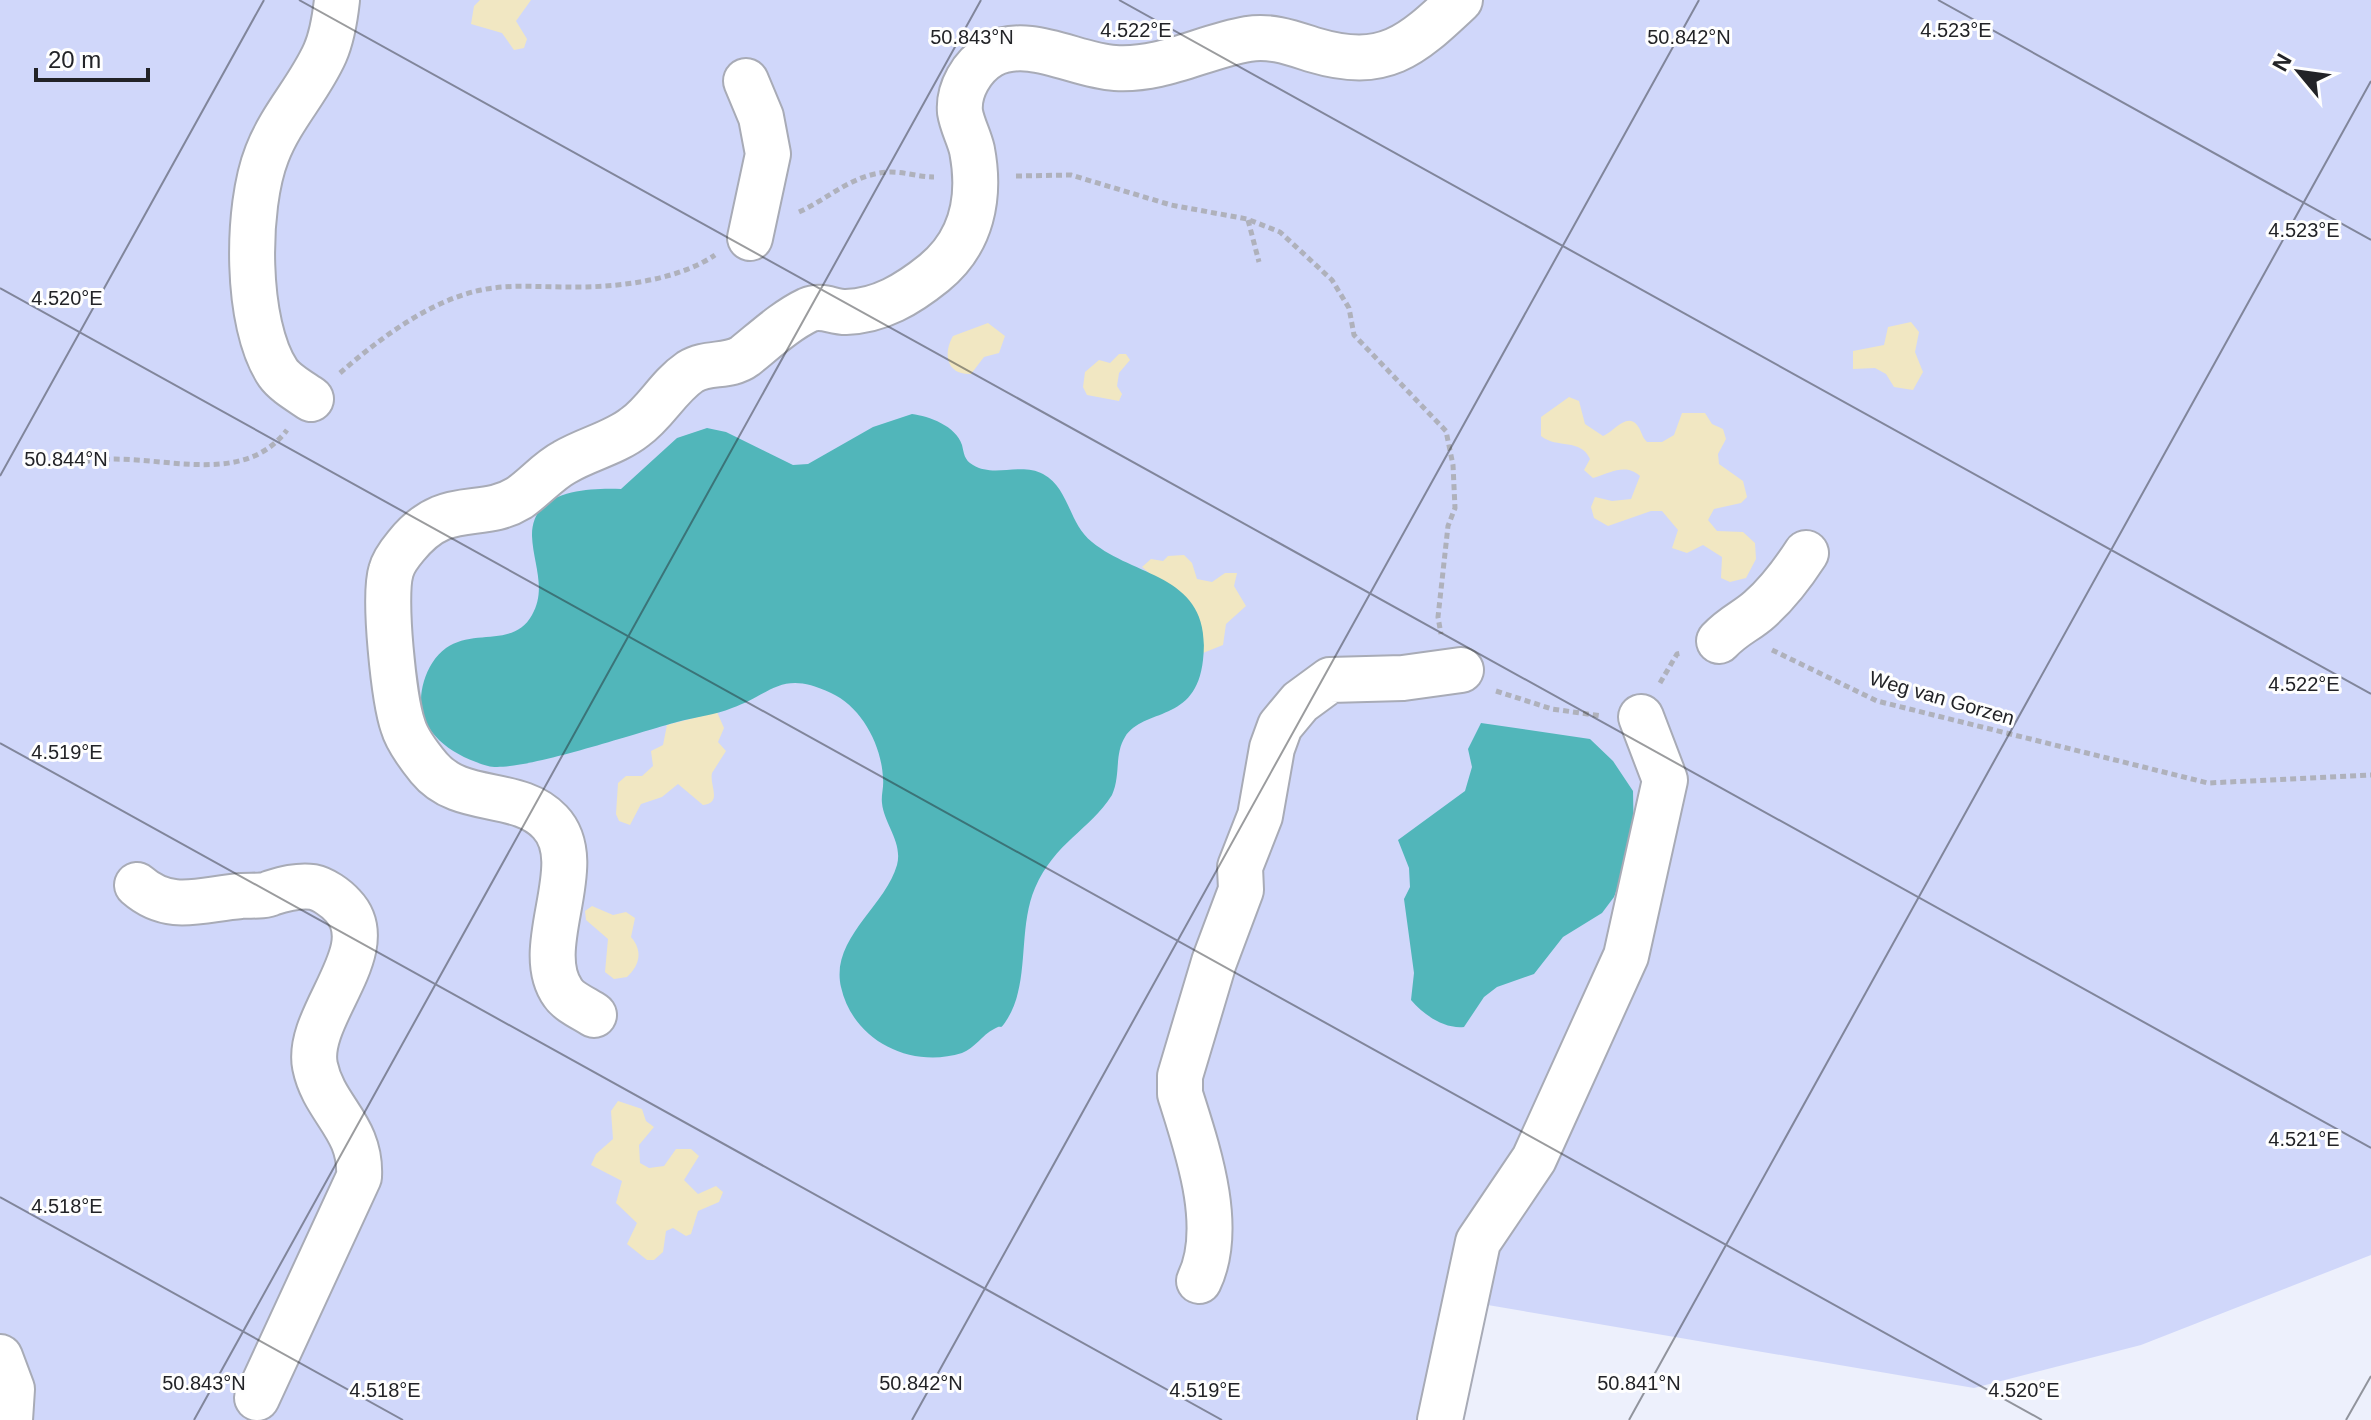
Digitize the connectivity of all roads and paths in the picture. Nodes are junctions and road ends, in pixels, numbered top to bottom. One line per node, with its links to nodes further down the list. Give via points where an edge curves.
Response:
1 (337, 0): 7 (lane, via 324,54 267,153 255,212 251,284 260,333 280,376)
2 (1460, 0): 14 (lane, via 1407,47 1366,58 1267,37 1140,68 1095,65 1041,51 1005,50 989,56 965,83 960,113 972,148 976,201 965,234 936,271 876,307 806,311 743,358 695,368 638,426 559,465 502,506 441,516 406,546 391,569 389,587 390,643 403,727 440,779 473,795 532,807 556,827 564,861 555,972 563,994)
3 (746, 81): 5 (lane, via 768,154)
4 (1247, 219): 6 (path)
5 (750, 238)
6 (1259, 262)
7 (311, 399)
8 (1806, 553): 9 (lane, via 1758,612 1736,623)
9 (1719, 641): 11 (path, Weg van Gorzen, via 1677,654); 12 (path, Weg van Gorzen, via 1753,642 1877,701 2208,783)
10 (1461, 670): 11 (path, via 1495,691 1552,709); 15 (lane, via 1330,680 1300,702 1280,726 1260,816 1240,867 1241,890 1180,1076 1210,1233 1211,1252)
11 (1641, 717): 19 (lane, via 1665,780 1626,956 1534,1159 1478,1242)
12 (2371, 775)
13 (137, 885): 17 (lane, via 157,900 186,904 315,887 337,899 352,921 353,953 322,1019 315,1065 334,1110 354,1136 359,1177)
14 (594, 1015)
15 (1199, 1281)
16 (0, 1357): 18 (lane, via 12,1389)
17 (257, 1398)
18 (10, 1420)
19 (1440, 1420)

